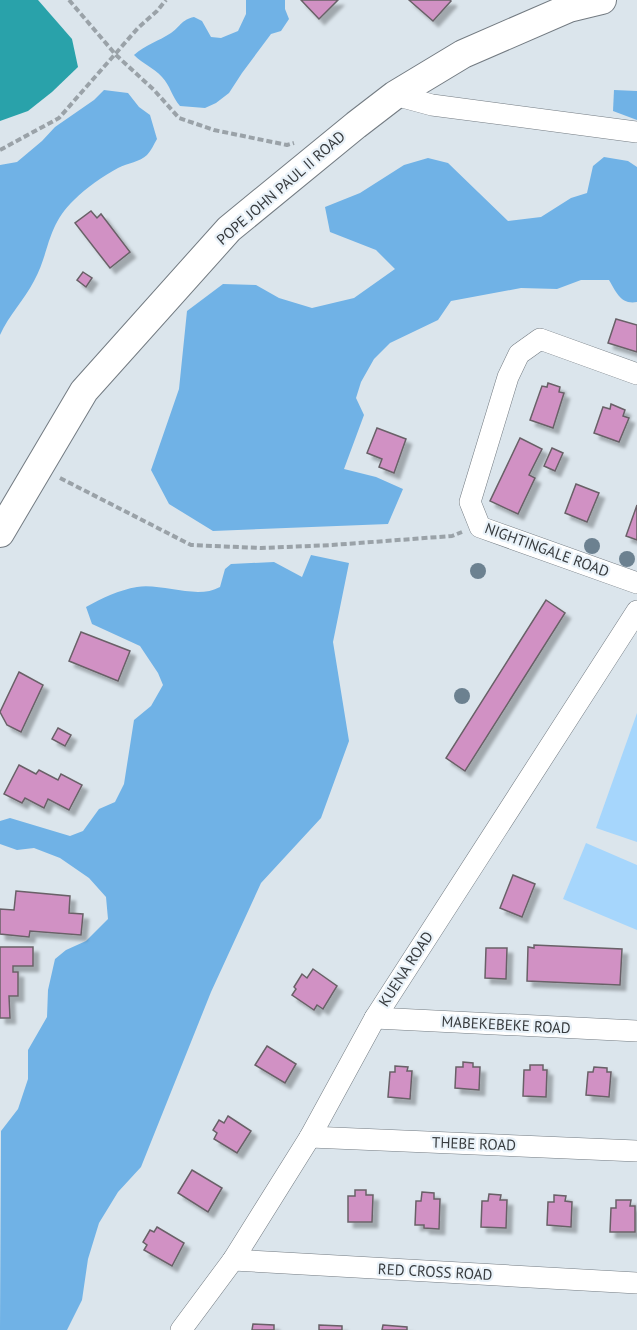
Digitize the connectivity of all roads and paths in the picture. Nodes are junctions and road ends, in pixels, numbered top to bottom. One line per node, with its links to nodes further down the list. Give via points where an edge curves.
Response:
1 (69, 0): 4 (path)
2 (166, 0): 4 (path)
3 (602, 0): 5 (main road, POPE JOHN PAUL II ROAD, via 569,8 463,54)
4 (116, 55): 7 (path, via 179,118 287,146); 8 (path, via 59,118)
5 (395, 95): 6 (street, via 432,105); 10 (main road, POPE JOHN PAUL II ROAD, via 229,229 84,391)
6 (637, 132)
7 (298, 142)
8 (0, 150)
9 (637, 374): 11 (street, NIGHTINGALE ROAD, via 540,339 519,354 508,377 470,502)
10 (38, 467): 11 (path, via 191,545 332,545 452,536); 12 (main road, POPE JOHN PAUL II ROAD)
11 (480, 527): 13 (street, NIGHTINGALE ROAD)
12 (0, 533)
13 (637, 583)
14 (637, 611): 15 (street, KUENA ROAD)
15 (375, 1018): 16 (street, MABEKEBEKE ROAD); 17 (street, KUENA ROAD)
16 (637, 1031)
17 (310, 1137): 18 (street, THEBE ROAD); 19 (street, KUENA ROAD)
18 (637, 1151)
19 (234, 1260): 20 (street, RED CROSS ROAD); 21 (street, KUENA ROAD)
20 (637, 1283)
21 (181, 1330)

